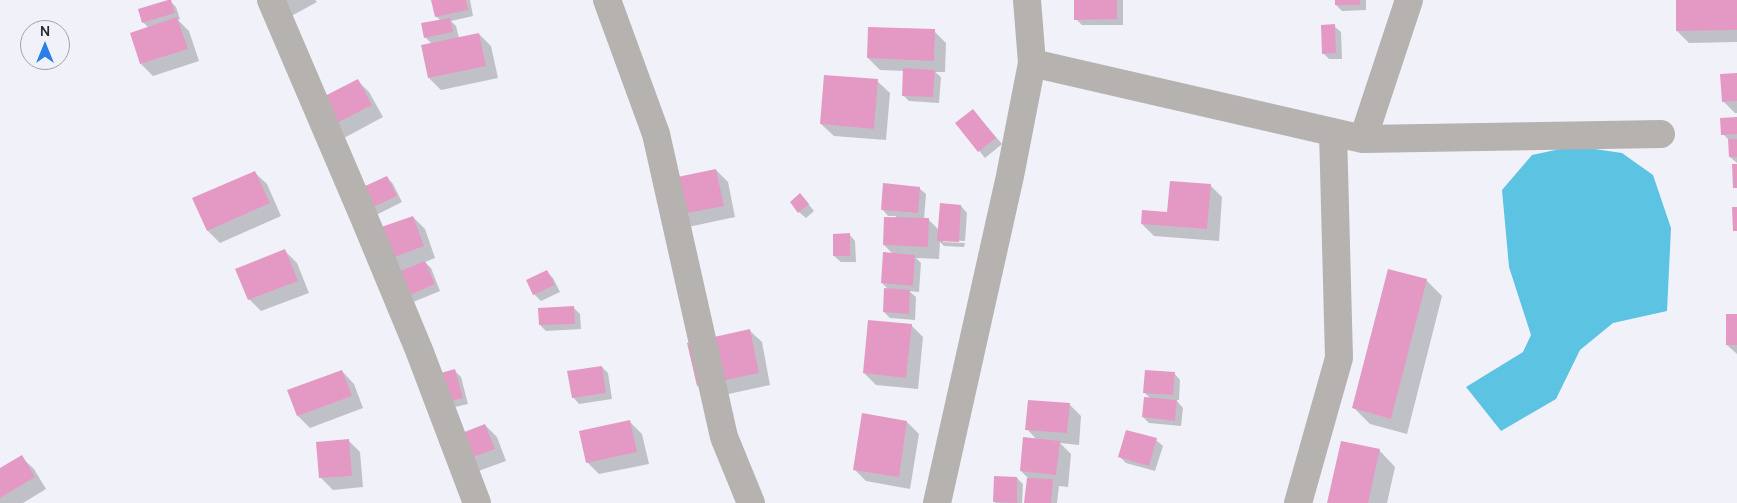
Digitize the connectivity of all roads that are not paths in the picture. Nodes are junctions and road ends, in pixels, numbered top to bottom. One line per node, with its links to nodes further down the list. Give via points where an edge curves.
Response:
1 (271, 0): 9 (street, via 419,350)
2 (606, 0): 10 (street, via 656,134 724,437)
3 (1026, 0): 5 (street)
4 (1409, 0): 8 (street)
5 (1032, 63): 6 (street); 11 (street)
6 (1333, 132): 8 (street); 12 (street, via 1339,358)
7 (1661, 134): 8 (street)
8 (1363, 139)
9 (477, 503)
10 (751, 503)
11 (937, 503)
12 (1298, 503)

